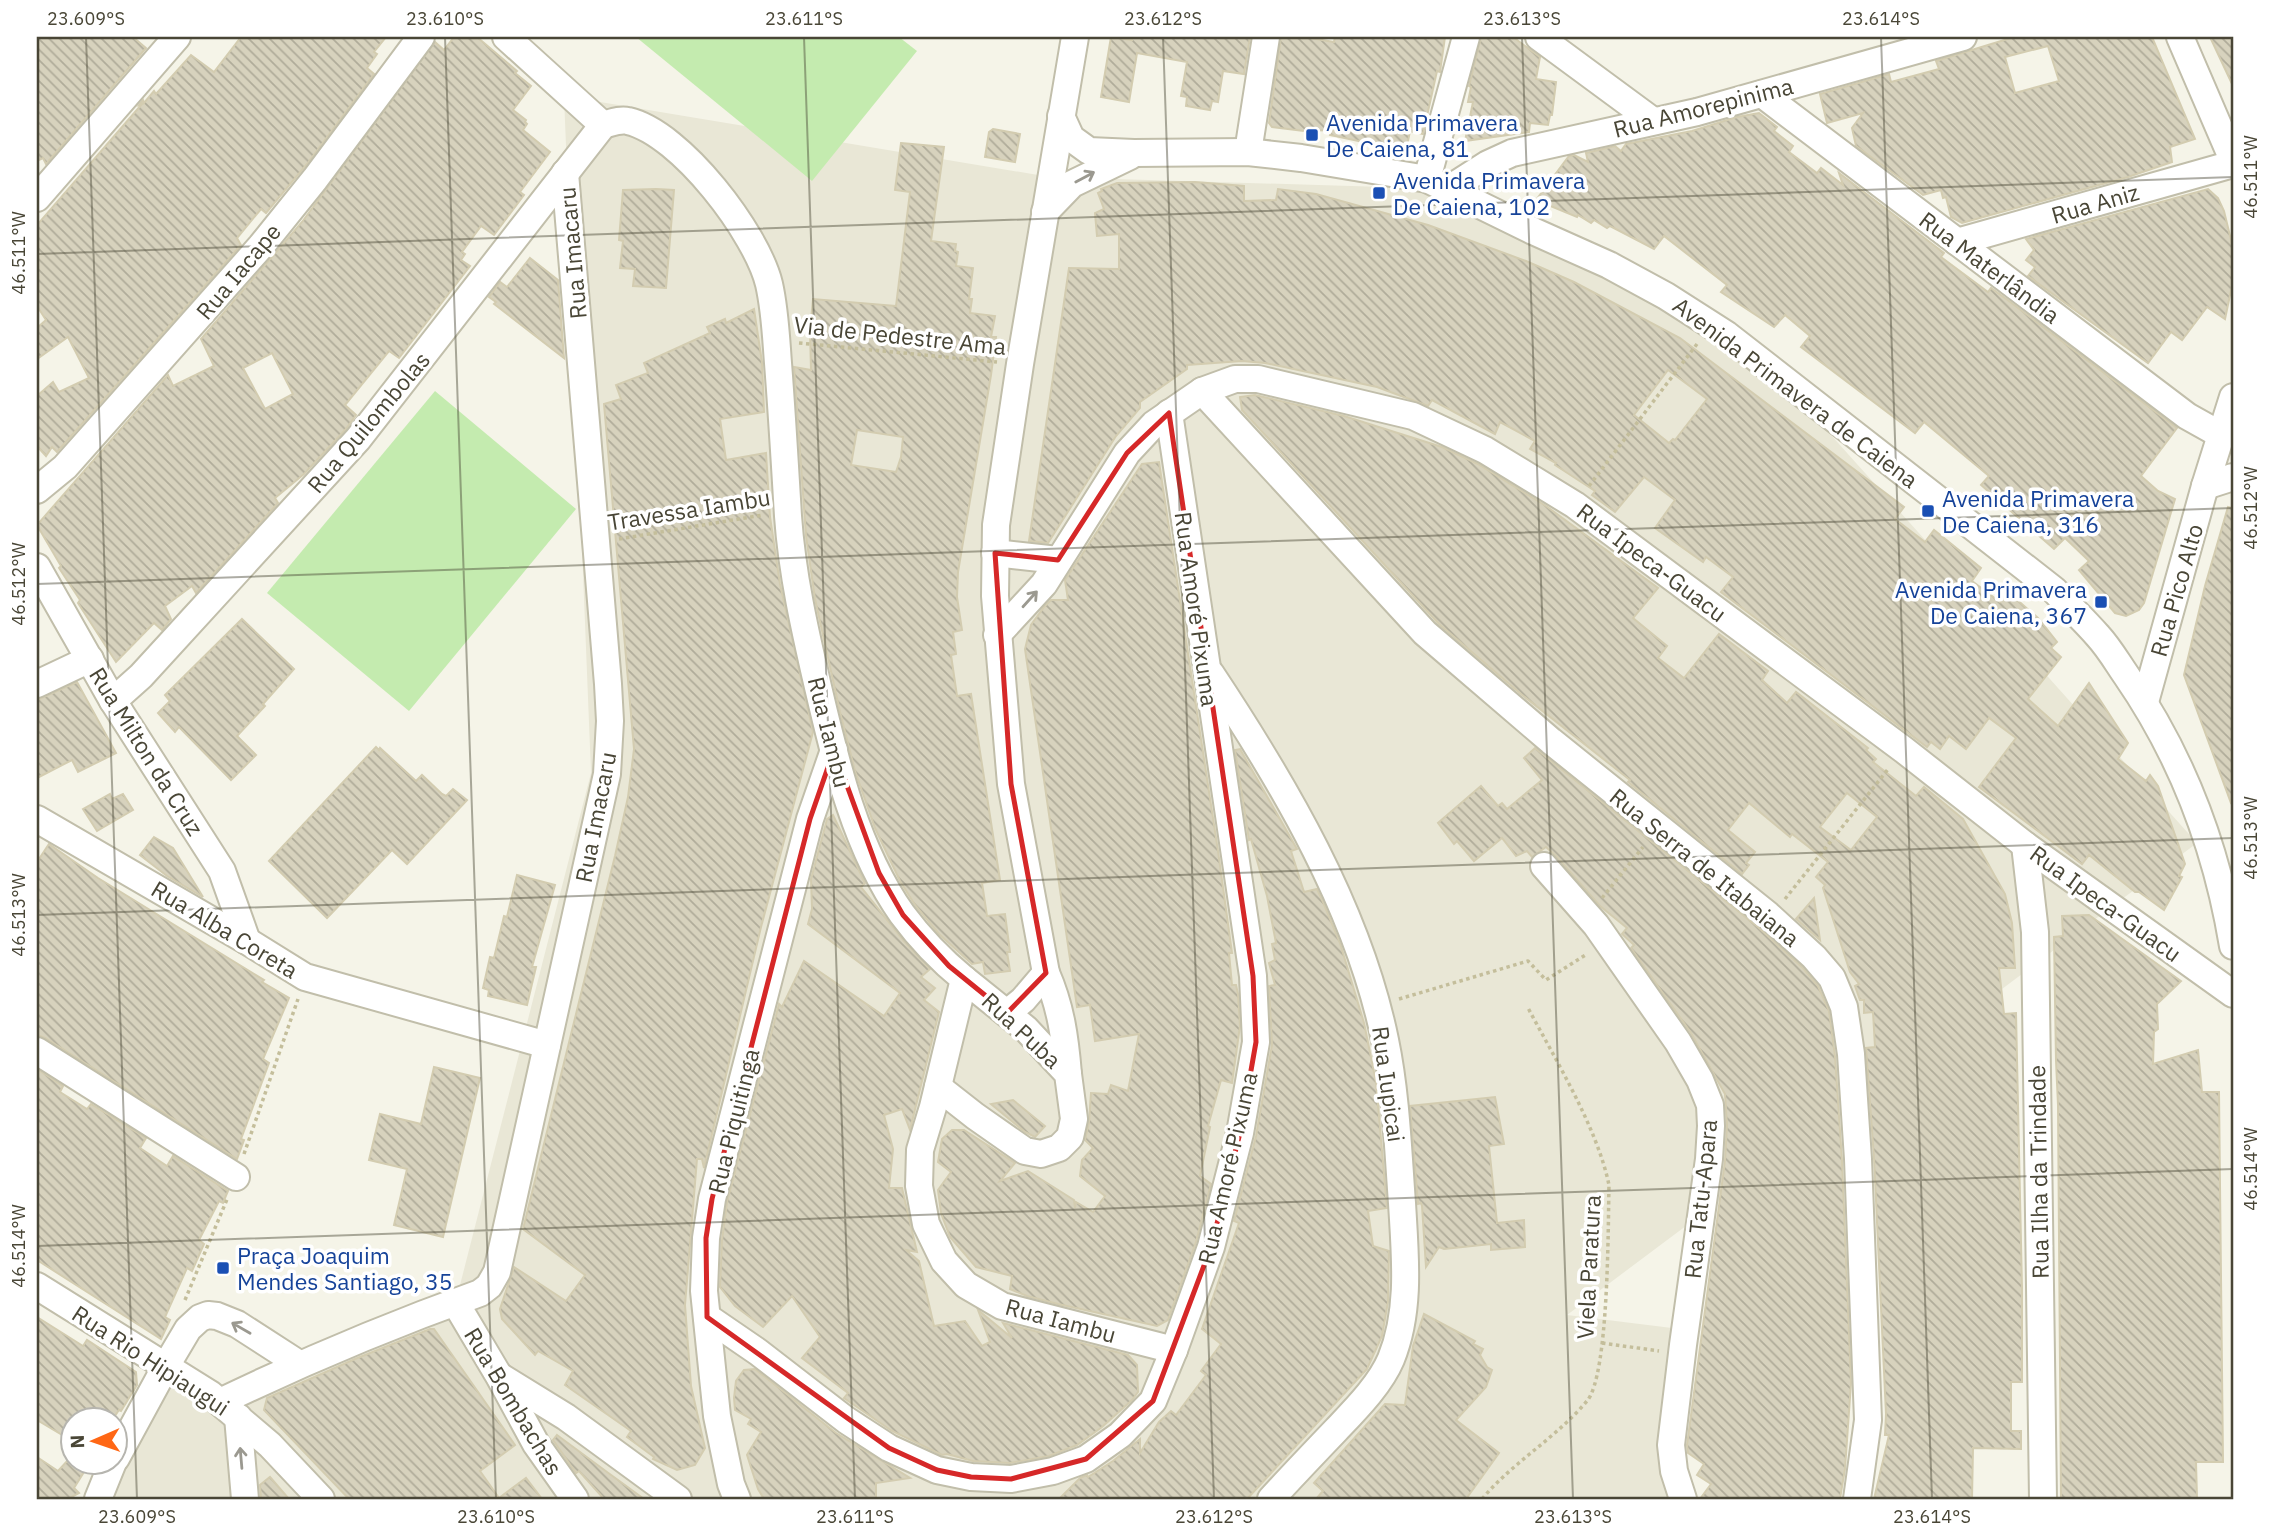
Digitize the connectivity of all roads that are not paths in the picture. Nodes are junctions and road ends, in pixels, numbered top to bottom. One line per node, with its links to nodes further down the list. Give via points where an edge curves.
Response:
1 (177, 37): 19 (street)
2 (421, 37): 28 (street, Rua Iacape, via 261,246 65,467)
3 (506, 37): 13 (street)
4 (1075, 37): 11 (street)
5 (1266, 37): 14 (street)
6 (1466, 37): 18 (street)
7 (1539, 37): 12 (street)
8 (1963, 37): 10 (street, Rua Amorepinima)
9 (2180, 37): 16 (street)
10 (1762, 94): 12 (street, Rua Amorepinima); 21 (street, Rua Materlândia)
11 (1061, 116): 15 (street, Avenida Primavera de Caiena, via 1072,138 1089,151); 20 (street)
12 (1653, 121): 18 (street, Rua Amorepinima, via 1512,153)
13 (603, 125): 17 (street, Rua Quilombolas); 38 (street, Rua Iambu, via 626,120 658,135 685,157 724,202 760,257 769,284 776,341 792,561)
14 (1248, 152): 15 (street, Avenida Primavera de Caiena); 18 (street, Avenida Primavera de Caiena)
15 (1134, 153): 20 (street, one-way to 15, via 1072,184)
16 (2233, 162): 21 (street, Rua Aniz)
17 (565, 173): 36 (street, Rua Quilombolas, via 358,439); 50 (street, Rua Imacaru, via 610,734 607,774)
18 (1438, 184): 37 (street, Avenida Primavera de Caiena, via 1609,265 1738,344 2054,590 2100,638)
19 (37, 198)
20 (1045, 212): 29 (street)
21 (1957, 242): 25 (street, Rua Materlândia, via 2188,416)
22 (1202, 391): 24 (street, Rua Ipeca-Guacu); 40 (street, Rua Ipeca-Guacu, via 1235,379 1258,379 1413,416 1485,450 1575,505); 73 (street, Rua Serra de Itabaiana, via 1425,633 1550,741 1771,917 1832,978 1844,1007 1851,1054 1859,1172 1868,1420)
23 (2233, 397): 25 (street, Rua Pico Alto)
24 (1169, 414): 30 (street, Rua Ipeca-Guacu, via 1127,453); 34 (street, Rua Amoré Pixuma)
25 (2221, 435): 27 (street, Rua Pico Alto)
26 (2233, 477): 27 (street)
27 (2205, 486): 37 (street, Rua Pico Alto)
28 (37, 490)
29 (995, 553): 30 (street); 32 (street)
30 (1058, 559): 32 (street, Rua Ipeca-Guacu, one-way to 30, via 1044,583)
31 (37, 567): 33 (street, Rua Milton da Cruz)
32 (997, 635): 46 (street, via 1011,785)
33 (90, 659): 35 (street); 36 (street, Rua Milton da Cruz)
34 (1205, 665): 58 (street, Rua Amoré Pixuma, via 1253,976 1256,1042 1215,1234); 71 (street, Rua Iupicai, via 1255,741 1330,880 1377,1006 1398,1138 1405,1258 1402,1328 1390,1362 1361,1404)
35 (37, 684)
36 (113, 701): 42 (street, Rua Milton da Cruz)
37 (2145, 702): 45 (street, Avenida Primavera de Caiena, via 2191,794 2212,853)
38 (834, 750): 47 (street, Rua Iambu, via 848,803 878,873 903,915); 57 (street, Rua Piquitinga, via 810,819 712,1199 706,1238)
39 (37, 819): 43 (street, Rua Alba Coreta)
40 (2025, 845): 48 (street, Rua Ipeca-Guacu); 74 (street, Rua Ilha da Trindade, via 2035,932)
41 (1545, 866): 72 (street, Rua Tatu-Apara, via 1607,941 1678,1042 1710,1105 1709,1159 1671,1445)
42 (222, 870): 43 (street, via 217,899); 44 (street, Rua Milton da Cruz)
43 (197, 912): 44 (street, Rua Alba Coreta)
44 (247, 941): 50 (street, Rua Alba Coreta, via 305,977)
45 (2233, 946)
46 (1046, 973): 49 (street); 52 (street, via 1065,1030)
47 (964, 979): 49 (street, Rua Puba); 53 (street, Rua Iambu)
48 (2233, 994)
49 (1006, 1013): 52 (street, Rua Puba)
50 (547, 1045): 56 (street, Rua Imacaru, via 496,1272 480,1293)
51 (37, 1051): 54 (street)
52 (1068, 1074): 53 (street, Rua Puba, via 1074,1119 1070,1137 1059,1148 1041,1154 1025,1151)
53 (938, 1087): 58 (street, Rua Iambu, via 920,1150 919,1186 926,1224 944,1261 966,1285 1002,1306)
54 (236, 1177)
55 (37, 1286): 60 (street, Rua Rio Hipiaugui)
56 (454, 1302): 59 (street, Rua Imacaru); 61 (street, Rua Bombachas)
57 (707, 1317): 58 (street, Rua Amoré Pixuma, via 889,1448 937,1470 971,1477 1011,1479 1086,1459 1153,1401); 70 (street, Rua Piquitinga, via 717,1416)
58 (1174, 1350)
59 (299, 1364): 60 (street, one-way to 60, via 237,1324 208,1315 188,1329); 62 (street, Rua Imacaru)
60 (166, 1366): 62 (street, Rua Rio Hipiaugui); 63 (street)
61 (499, 1376): 68 (street, Rua Bombachas, via 536,1444); 69 (street, via 566,1416)
62 (229, 1410): 66 (street, one-way to 62); 67 (street, Rua Rio Hipiaugui)
63 (130, 1431)
64 (107, 1476): 65 (street)
65 (98, 1499)
66 (245, 1499)
67 (321, 1499)
68 (575, 1499)
69 (678, 1499)
70 (737, 1499)
71 (1271, 1499)
72 (1683, 1499)
73 (1857, 1499)
74 (2043, 1499)

